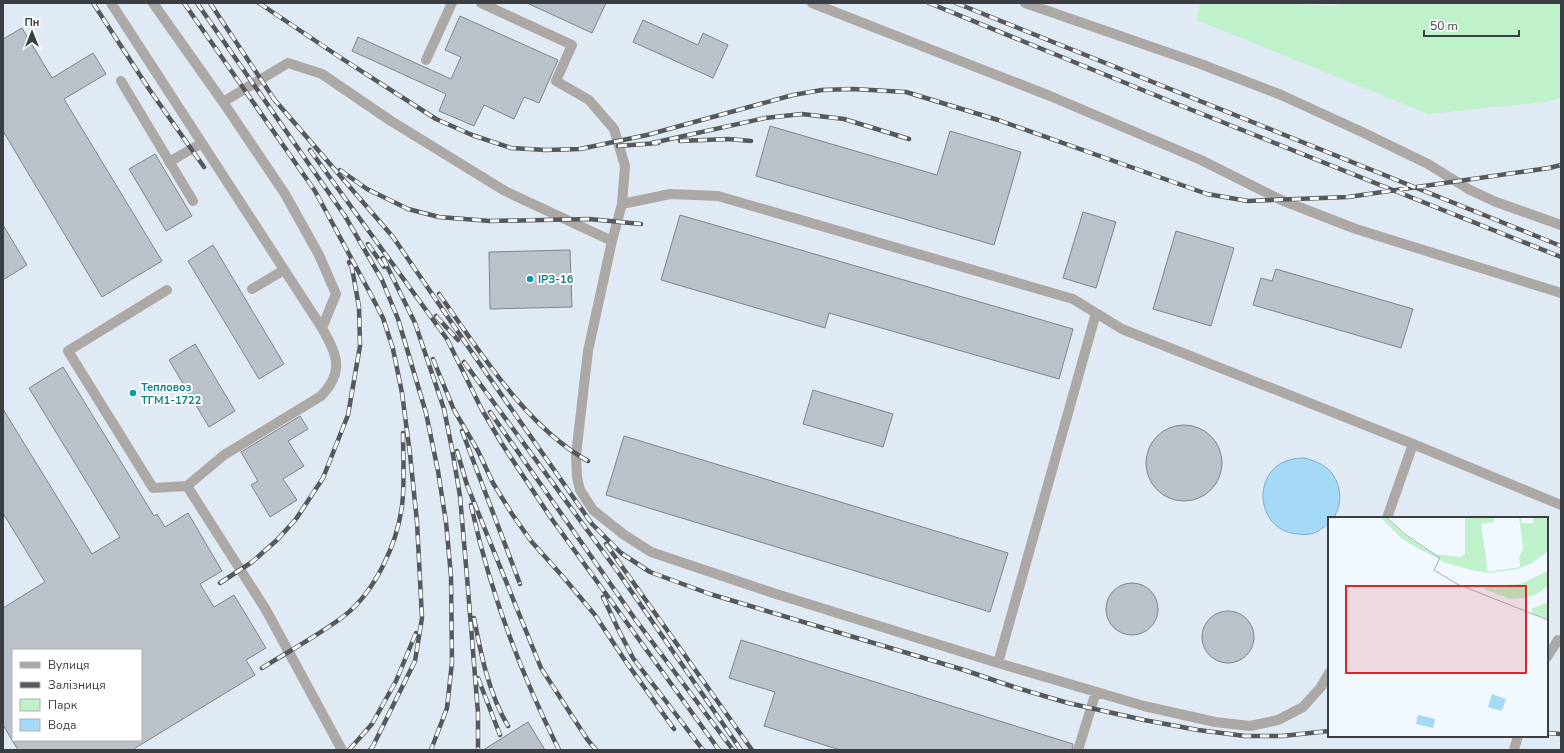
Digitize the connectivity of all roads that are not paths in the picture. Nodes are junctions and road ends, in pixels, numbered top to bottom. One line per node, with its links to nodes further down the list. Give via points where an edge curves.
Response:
1 (111, 3): 10 (street)
2 (153, 3): 9 (street)
3 (452, 3): 7 (street)
4 (481, 3): 13 (street, via 572,44 556,81 589,100 614,129 625,166)
5 (812, 3): 19 (street, via 1050,96 1202,160 1281,200 1356,229)
6 (1025, 3): 14 (street, via 1198,63 1278,94 1428,164 1476,193)
7 (426, 60)
8 (121, 82): 11 (street)
9 (223, 102): 15 (street, via 288,63 322,74 397,125 505,191); 21 (street, via 285,194 319,255 336,294)
10 (202, 143): 11 (street); 16 (street)
11 (169, 162): 12 (street)
12 (193, 201)
13 (622, 204): 15 (street); 20 (street, via 670,194 718,196 1073,299)
14 (1561, 225)
15 (612, 241): 28 (street, via 588,352 576,455 580,490 593,510 651,552)
16 (284, 270): 17 (street); 21 (street)
17 (252, 289)
18 (167, 290): 23 (street, via 68,351 154,488)
19 (1561, 293)
20 (1096, 313): 22 (street, via 1122,329); 28 (street)
21 (322, 328): 23 (street, via 333,348 336,360 336,374 330,386 321,396 224,455)
22 (1413, 444): 24 (street); 25 (street)
23 (187, 486): 32 (street, via 266,610)
24 (1561, 505)
25 (1387, 517)
26 (1561, 641): 27 (street, via 1558,640)
27 (1548, 655)
28 (998, 663): 30 (street)
29 (1328, 675): 30 (street, via 1303,707 1278,720 1250,726 1215,722)
30 (1096, 692): 33 (street)
31 (1518, 737): 34 (street)
32 (342, 750)
33 (1078, 750)
34 (1514, 750)

